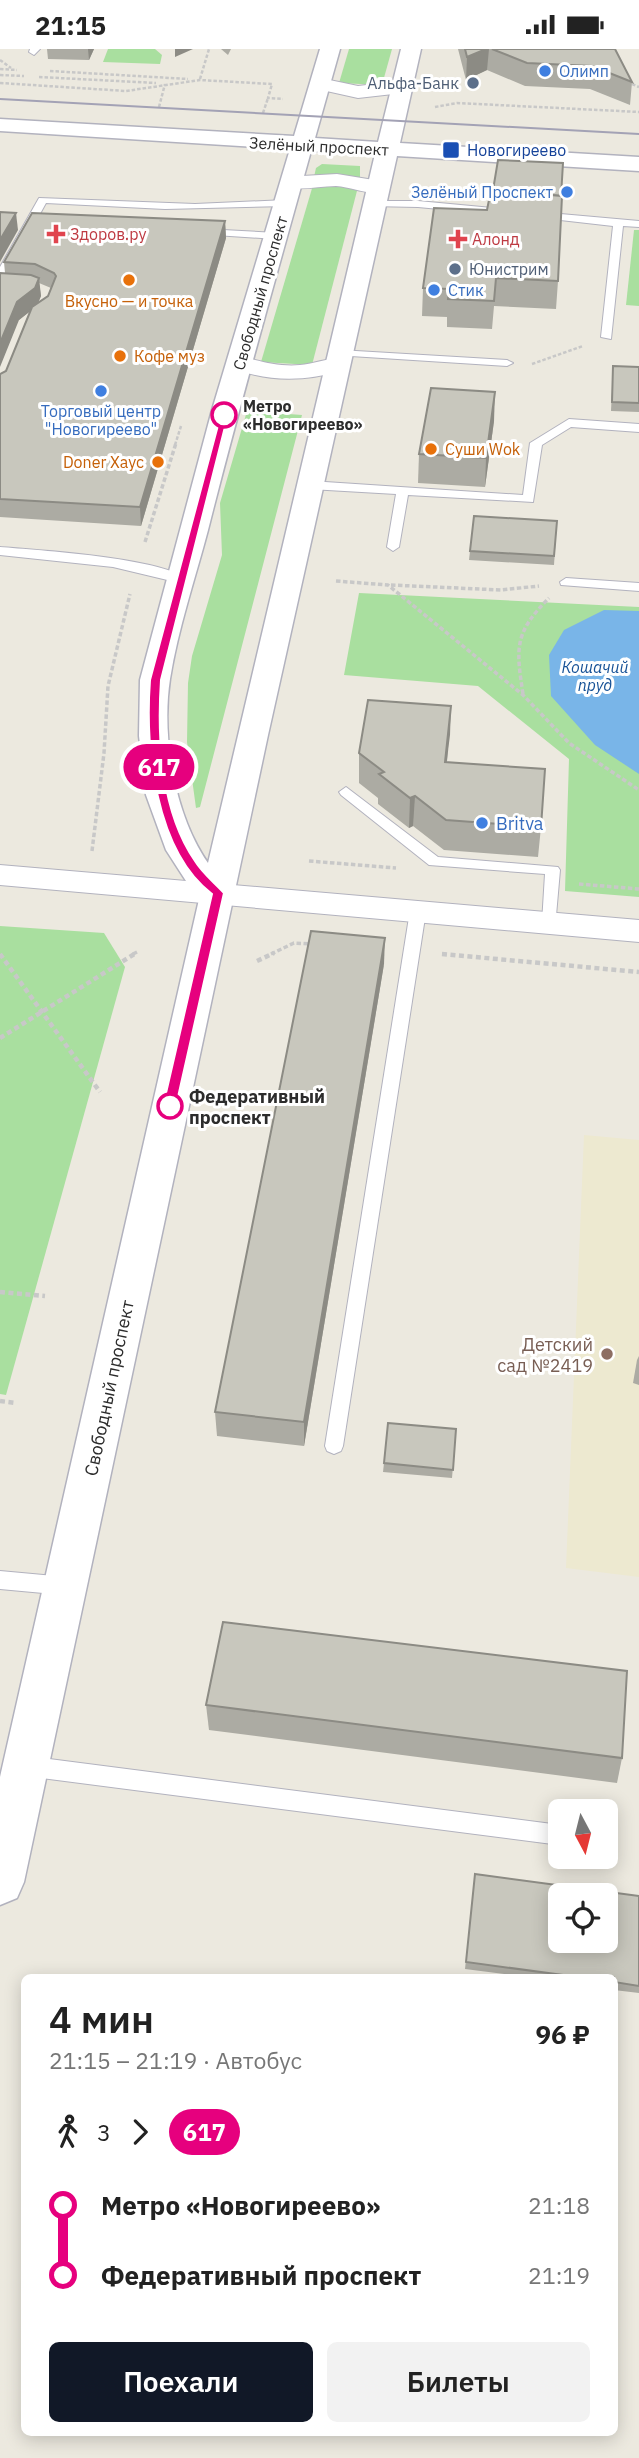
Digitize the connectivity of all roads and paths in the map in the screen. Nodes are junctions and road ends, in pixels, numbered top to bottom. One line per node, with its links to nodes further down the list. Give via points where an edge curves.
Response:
1 (208, 49): 10 (path)
2 (330, 49): 14 (main road, Свободный проспект)
3 (411, 49): 15 (main road, Свободный проспект)
4 (0, 61): 6 (path)
5 (0, 69): 6 (path)
6 (13, 69): 7 (path)
7 (25, 70)
8 (46, 71): 10 (path)
9 (68, 79): 13 (path)
10 (200, 80): 13 (path); 17 (path, via 272,83 268,98)
11 (627, 82): 16 (path)
12 (0, 83): 13 (path, via 126,91)
13 (167, 84): 21 (path)
14 (320, 84): 15 (street, via 358,92); 23 (main road, Свободный проспект)
15 (402, 87): 24 (main road, Свободный проспект)
16 (639, 87)
17 (290, 99)
18 (435, 107): 20 (path, via 457,103)
19 (0, 112): 23 (main road, Зелёный проспект)
20 (639, 112)
21 (157, 113)
22 (0, 124): 23 (main road, Зелёный проспект)
23 (305, 139): 24 (main road, Зелёный проспект); 27 (main road, Свободный проспект)
24 (388, 144): 25 (main road, Зелёный проспект); 26 (main road, Зелёный проспект); 28 (main road, Свободный проспект)
25 (639, 151)
26 (639, 164)
27 (290, 193): 28 (street, via 337,180); 31 (lane, via 221,208 43,201); 36 (main road, Свободный проспект)
28 (376, 196): 29 (lane); 39 (main road, Свободный проспект)
29 (511, 213)
30 (525, 214): 33 (lane)
31 (33, 220): 32 (lane); 37 (lane)
32 (46, 221)
33 (618, 223): 34 (lane); 38 (lane)
34 (639, 224)
35 (186, 230): 36 (lane)
36 (276, 236): 40 (main road, Свободный проспект)
37 (0, 277)
38 (607, 337)
39 (338, 359): 40 (street, via 314,372 287,374); 41 (lane); 43 (main road, Свободный проспект)
40 (239, 363): 47 (main road, Свободный проспект)
41 (507, 363)
42 (639, 428): 44 (lane, via 569,423 537,443 530,499)
43 (310, 485): 44 (lane); 56 (main road, Свободный проспект)
44 (403, 491): 45 (lane)
45 (393, 547)
46 (0, 551): 47 (lane, via 103,559)
47 (180, 579): 56 (main road, Свободный проспект, via 155,680 155,744 162,792 175,834 188,860)
48 (335, 581): 50 (path)
49 (566, 582): 50 (path, via 501,590); 51 (lane); 52 (path, via 528,618 517,654)
50 (388, 585): 52 (path)
51 (639, 587)
52 (523, 695): 53 (path, via 569,743)
53 (639, 790)
54 (346, 792): 58 (lane, via 434,862 553,870)
55 (0, 875): 56 (street)
56 (218, 893): 57 (street); 75 (main road, Свободный проспект)
57 (418, 911): 58 (street); 61 (lane)
58 (550, 923): 59 (street)
59 (639, 931)
60 (320, 945): 64 (path, via 294,943)
61 (411, 951): 65 (path); 73 (lane)
62 (138, 952): 66 (path)
63 (0, 954): 66 (path)
64 (257, 961)
65 (639, 972)
66 (42, 1012): 67 (path); 68 (path)
67 (0, 1038)
68 (100, 1092)
69 (0, 1292): 70 (path)
70 (45, 1296)
71 (0, 1402): 72 (path)
72 (16, 1403)
73 (334, 1446)
74 (0, 1580): 75 (lane)
75 (65, 1586): 76 (main road, Свободный проспект)
76 (26, 1766): 77 (lane); 78 (main road, Свободный проспект)
77 (548, 1833)
78 (0, 1882)

